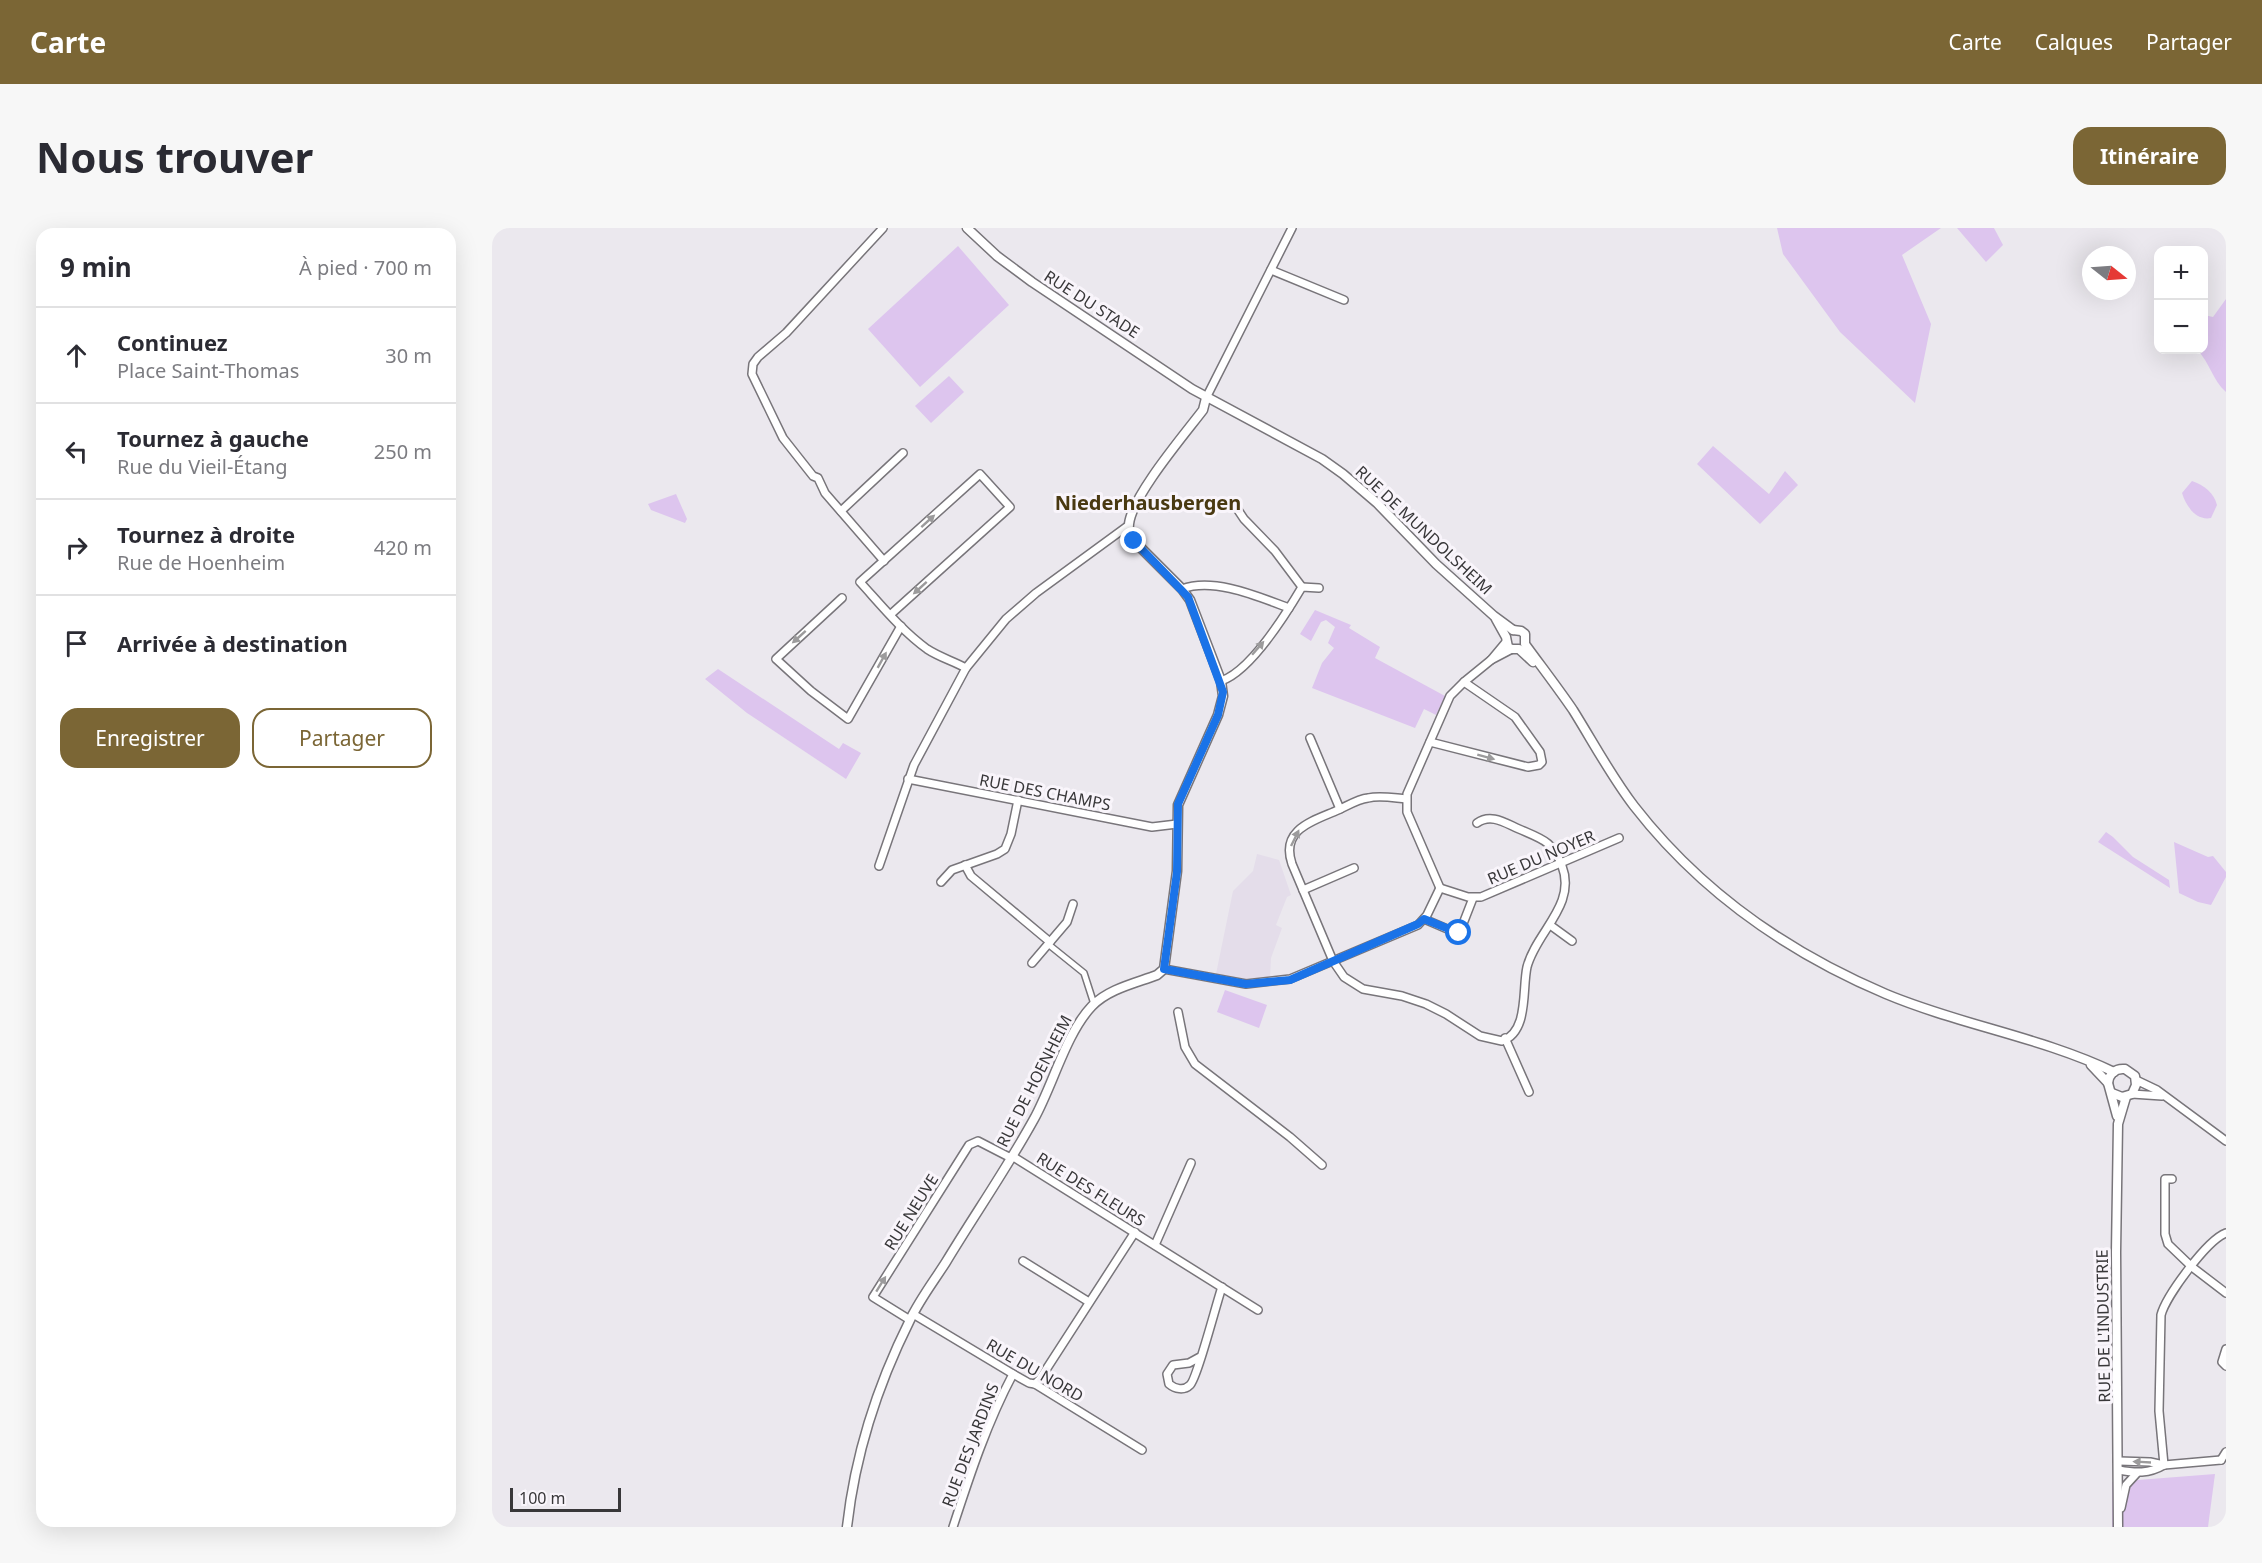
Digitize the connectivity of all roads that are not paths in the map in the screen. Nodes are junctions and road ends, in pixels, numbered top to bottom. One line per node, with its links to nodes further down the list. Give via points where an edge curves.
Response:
1 (883, 228): 9 (street, via 753,364 752,374 783,438)
2 (967, 228): 6 (street, RUE DU STADE, via 1032,282)
3 (1292, 228): 4 (street)
4 (1271, 270): 5 (street); 6 (street)
5 (1344, 300)
6 (1206, 398): 10 (street, via 1203,410 1136,502); 19 (street, RUE DE MUNDOLSHEIM, via 1299,446 1343,474 1494,616)
7 (903, 453): 9 (street)
8 (1236, 507): 12 (street)
9 (841, 511): 11 (street)
10 (1129, 525): 14 (street, via 1134,541); 22 (street, via 1006,619)
11 (884, 561): 17 (street, via 860,582); 17 (street, one-way to 17, via 980,474 1010,507)
12 (1302, 587): 13 (street); 16 (street)
13 (1319, 588)
14 (1182, 589): 16 (street, via 1214,586); 23 (street, via 1193,607)
15 (842, 598): 18 (street, one-way to 18, via 776,659 848,719)
16 (1289, 608): 23 (street, one-way to 16, via 1235,674)
17 (890, 615): 18 (street)
18 (901, 626): 22 (street, via 929,650)
19 (1508, 636): 20 (street); 20 (street, via 1521,631 1525,634); 21 (street)
20 (1519, 648): 21 (street); 53 (street, via 1572,708 1650,825 1692,870 1756,923 1817,961 1886,993 1940,1014)
21 (1491, 660): 24 (street)
22 (966, 668): 27 (street)
23 (1221, 681): 32 (street, via 1221,708 1179,800)
24 (1464, 682): 26 (street, via 1450,696); 26 (street, one-way to 24, via 1509,764 1539,765 1543,757 1515,717)
25 (1310, 738): 30 (street)
26 (1430, 742): 29 (street)
27 (908, 779): 28 (street, RUE DES CHAMPS); 36 (street)
28 (1018, 800): 32 (street, RUE DES CHAMPS, via 1152,827); 35 (street, via 1005,849)
29 (1406, 800): 30 (street, via 1368,798); 39 (street, via 1407,812)
30 (1340, 809): 40 (street, one-way to 30, via 1290,858 1294,835 1309,822)
31 (1476, 823): 34 (street, via 1494,819 1543,839 1554,847)
32 (1177, 824): 49 (street, via 1177,872)
33 (1619, 838): 34 (street, RUE DU NOYER)
34 (1561, 863): 41 (street, RUE DU NOYER); 44 (street, via 1565,890)
35 (965, 865): 38 (street, via 952,870); 46 (street, via 971,876)
36 (879, 866)
37 (1354, 868): 40 (street)
38 (941, 882)
39 (1440, 888): 41 (street); 43 (street)
40 (1303, 890): 47 (street)
41 (1473, 898): 43 (street, via 1459,933)
42 (1073, 904): 46 (street, via 1067,921)
43 (1424, 919): 47 (street)
44 (1550, 924): 45 (street); 52 (street, via 1528,964 1516,1029)
45 (1572, 941)
46 (1049, 943): 48 (street); 50 (street, via 1084,973)
47 (1333, 961): 49 (street, via 1290,980 1262,984 1234,983); 52 (street, via 1344,977 1359,987 1426,1004 1492,1040)
48 (1032, 963)
49 (1164, 969): 50 (street, RUE DE HOENHEIM)
50 (1094, 1004): 63 (street, RUE DE HOENHEIM, via 1078,1025)
51 (1178, 1012): 65 (street, via 1185,1047 1195,1064)
52 (1505, 1038): 57 (street)
53 (2084, 1058): 54 (street); 56 (street)
54 (2114, 1072): 55 (street, via 2125,1069); 56 (street)
55 (2136, 1080): 59 (street); 60 (street)
56 (2108, 1083): 58 (street)
57 (1529, 1092)
58 (2112, 1093): 59 (street, via 2118,1097); 61 (street, RUE DE L'INDUSTRIE)
59 (2129, 1095): 60 (street); 61 (street, RUE DE L'INDUSTRIE)
60 (2164, 1096): 62 (street)
61 (2118, 1124): 85 (street, RUE DE L'INDUSTRIE)
62 (2226, 1141)
63 (1012, 1157): 67 (street, RUE DES FLEURS); 76 (street, RUE DE HOENHEIM); 76 (street, RUE NEUVE, one-way to 63, via 873,1297 879,1287 969,1145 978,1141)
64 (1191, 1163): 69 (street, RUE DES FLEURS)
65 (1322, 1165)
66 (2172, 1179): 71 (street, via 2165,1179 2165,1234 2170,1247)
67 (1135, 1232): 69 (street, RUE DES FLEURS); 74 (street)
68 (2226, 1233): 71 (street, via 2216,1238)
69 (1155, 1245): 72 (street, RUE DES FLEURS)
70 (1023, 1261): 74 (street)
71 (2192, 1267): 73 (street); 86 (street, via 2168,1296 2159,1323 2159,1412)
72 (1222, 1287): 75 (street, RUE DES FLEURS); 78 (street)
73 (2226, 1293)
74 (1089, 1302): 81 (street)
75 (1258, 1310)
76 (912, 1317): 80 (street, RUE DU NORD); 89 (street, RUE DE HOENHEIM, via 870,1415)
77 (2226, 1350): 79 (street, via 2222,1362)
78 (1200, 1357): 78 (street, via 1173,1365 1167,1374 1169,1384 1178,1389 1188,1387)
79 (2226, 1366)
80 (1013, 1374): 81 (street, RUE DU NORD); 90 (street, RUE DES JARDINS, via 972,1467)
81 (1035, 1384): 82 (street, RUE DU NORD)
82 (1142, 1450)
83 (2226, 1452): 84 (street)
84 (2224, 1464): 86 (street)
85 (2119, 1465): 86 (street, one-way to 85); 87 (street); 88 (street, RUE DE L'INDUSTRIE)
86 (2164, 1465): 87 (street)
87 (2137, 1473): 88 (street, via 2126,1485)
88 (2118, 1524)
89 (847, 1527)
90 (953, 1527)

